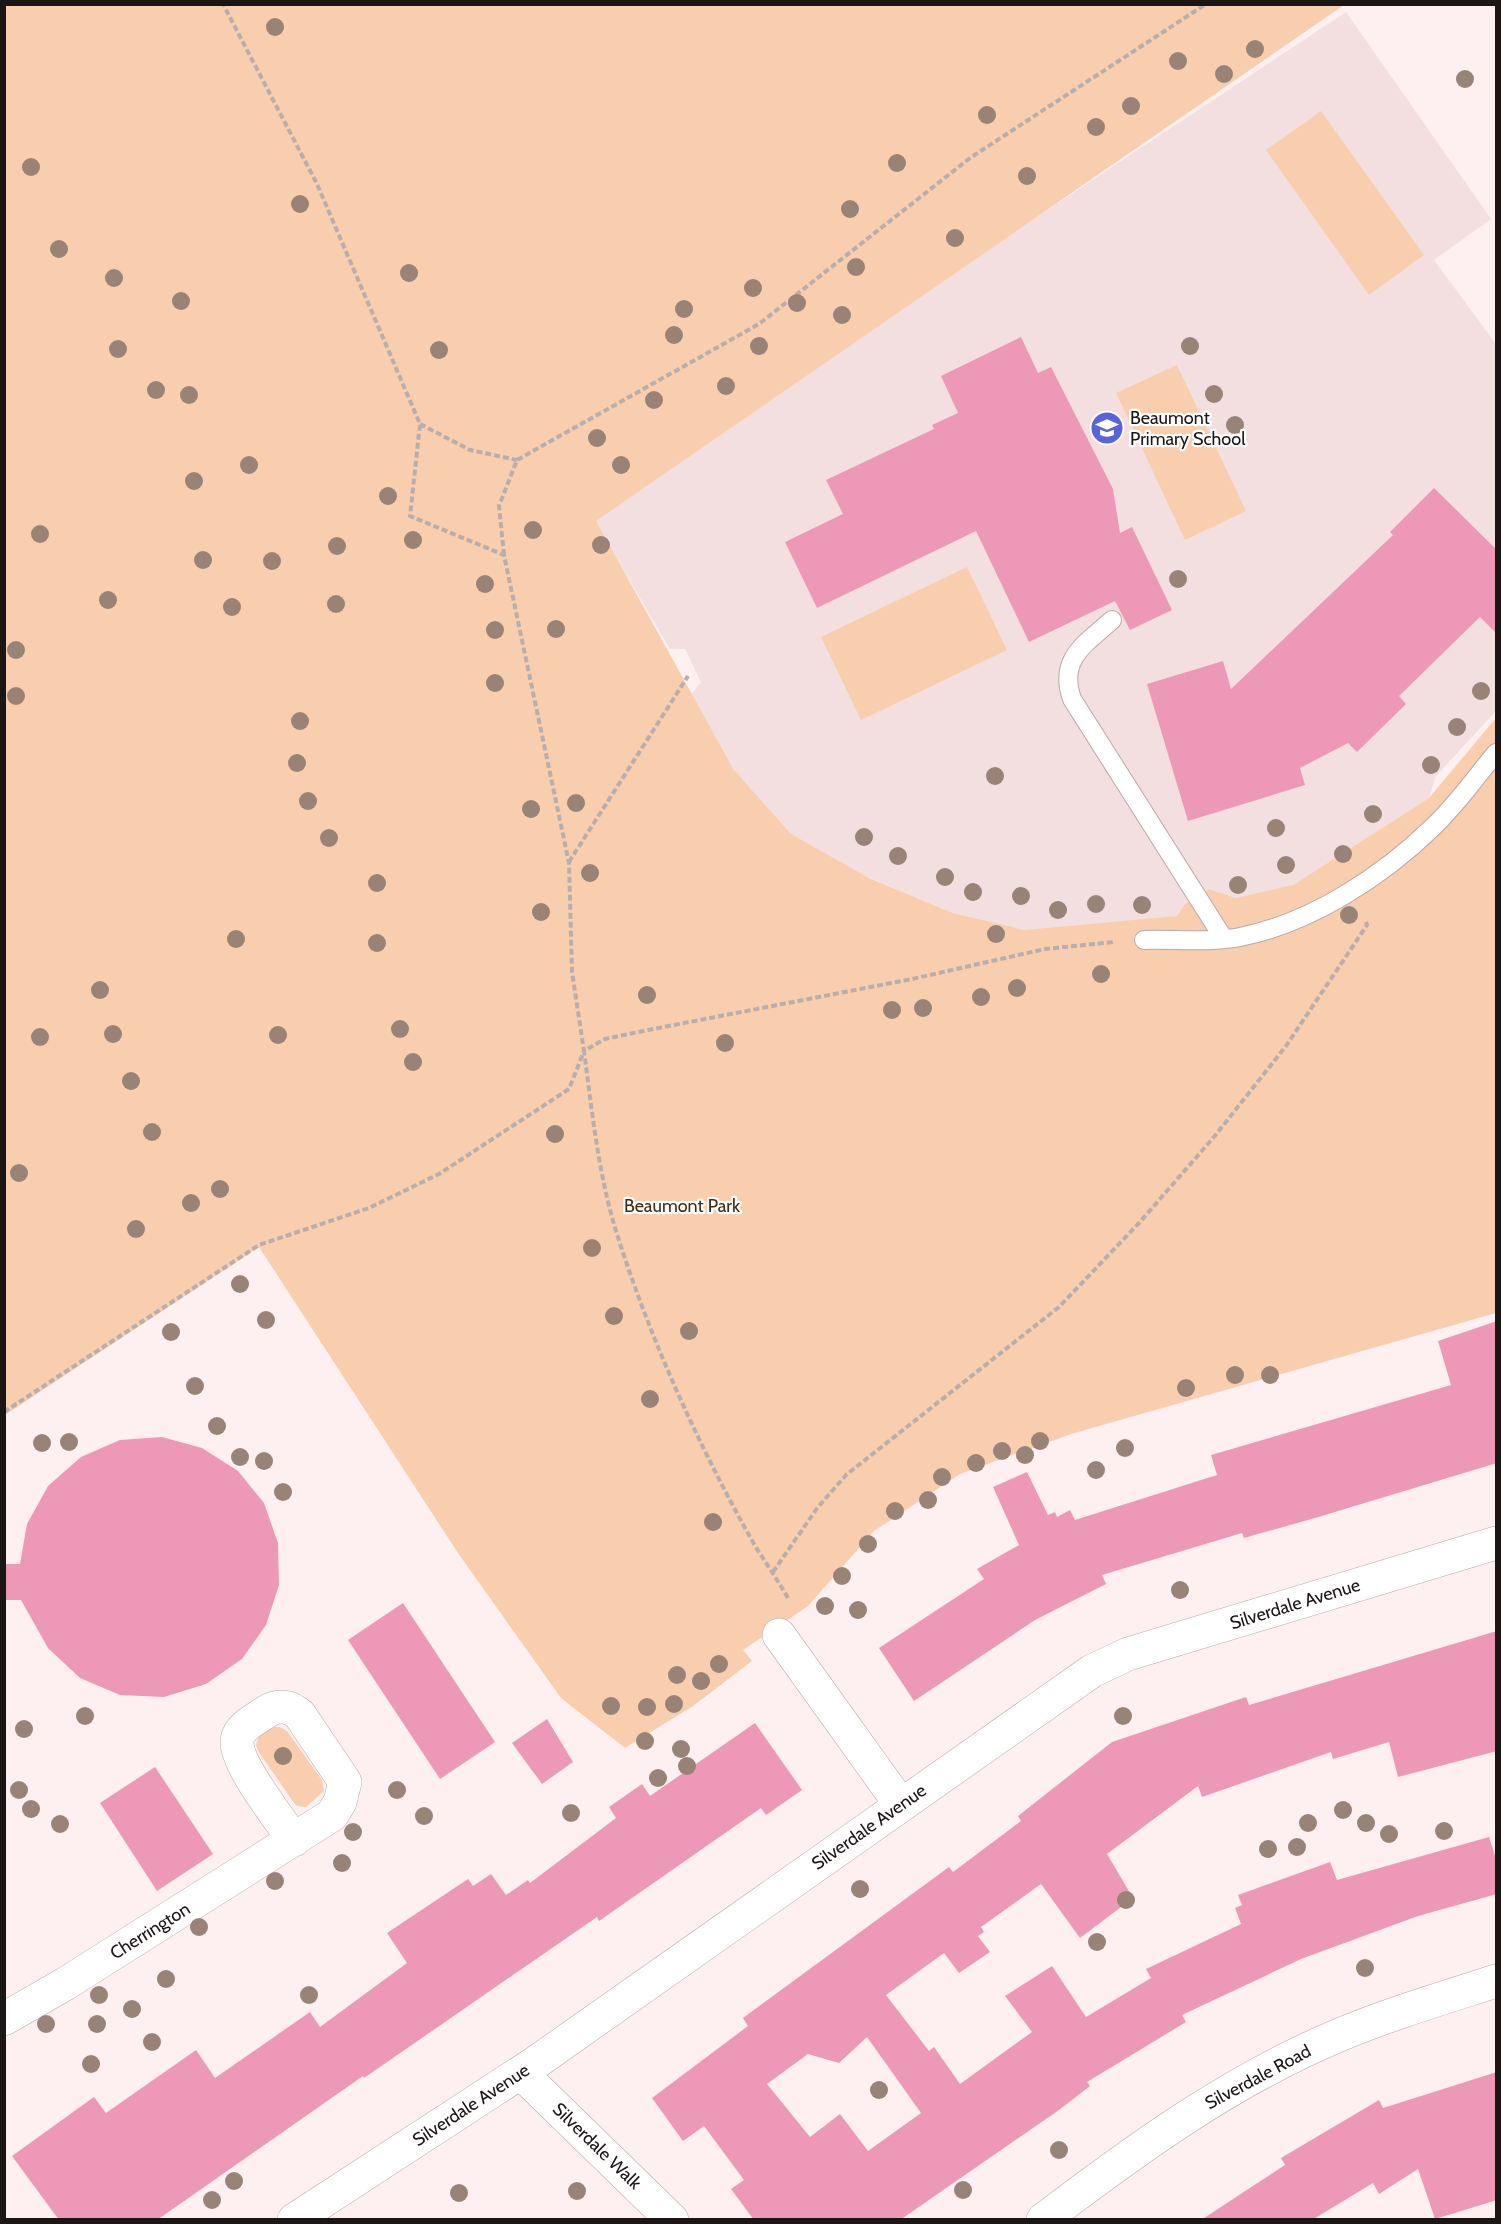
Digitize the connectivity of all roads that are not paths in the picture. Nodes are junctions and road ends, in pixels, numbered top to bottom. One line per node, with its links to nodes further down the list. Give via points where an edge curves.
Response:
1 (1112, 620): 4 (lane, via 1080,648 1070,663 1067,684 1072,699)
2 (1497, 753): 4 (lane, via 1434,826 1366,879 1317,909 1277,927)
3 (1144, 939): 4 (lane)
4 (1224, 939)
5 (1497, 1543): 7 (street, Silverdale Avenue, via 1128,1654 1092,1671)
6 (779, 1635): 7 (street)
7 (901, 1805): 11 (street, Silverdale Avenue)
8 (294, 1840): 10 (street, Cherrington)
9 (1497, 1981): 14 (street, Silverdale Road, via 1371,2021 1255,2077 1197,2110)
10 (4, 2019)
11 (522, 2073): 12 (street, Silverdale Avenue); 13 (street, Silverdale Walk)
12 (294, 2220)
13 (672, 2220)
14 (1043, 2220)

